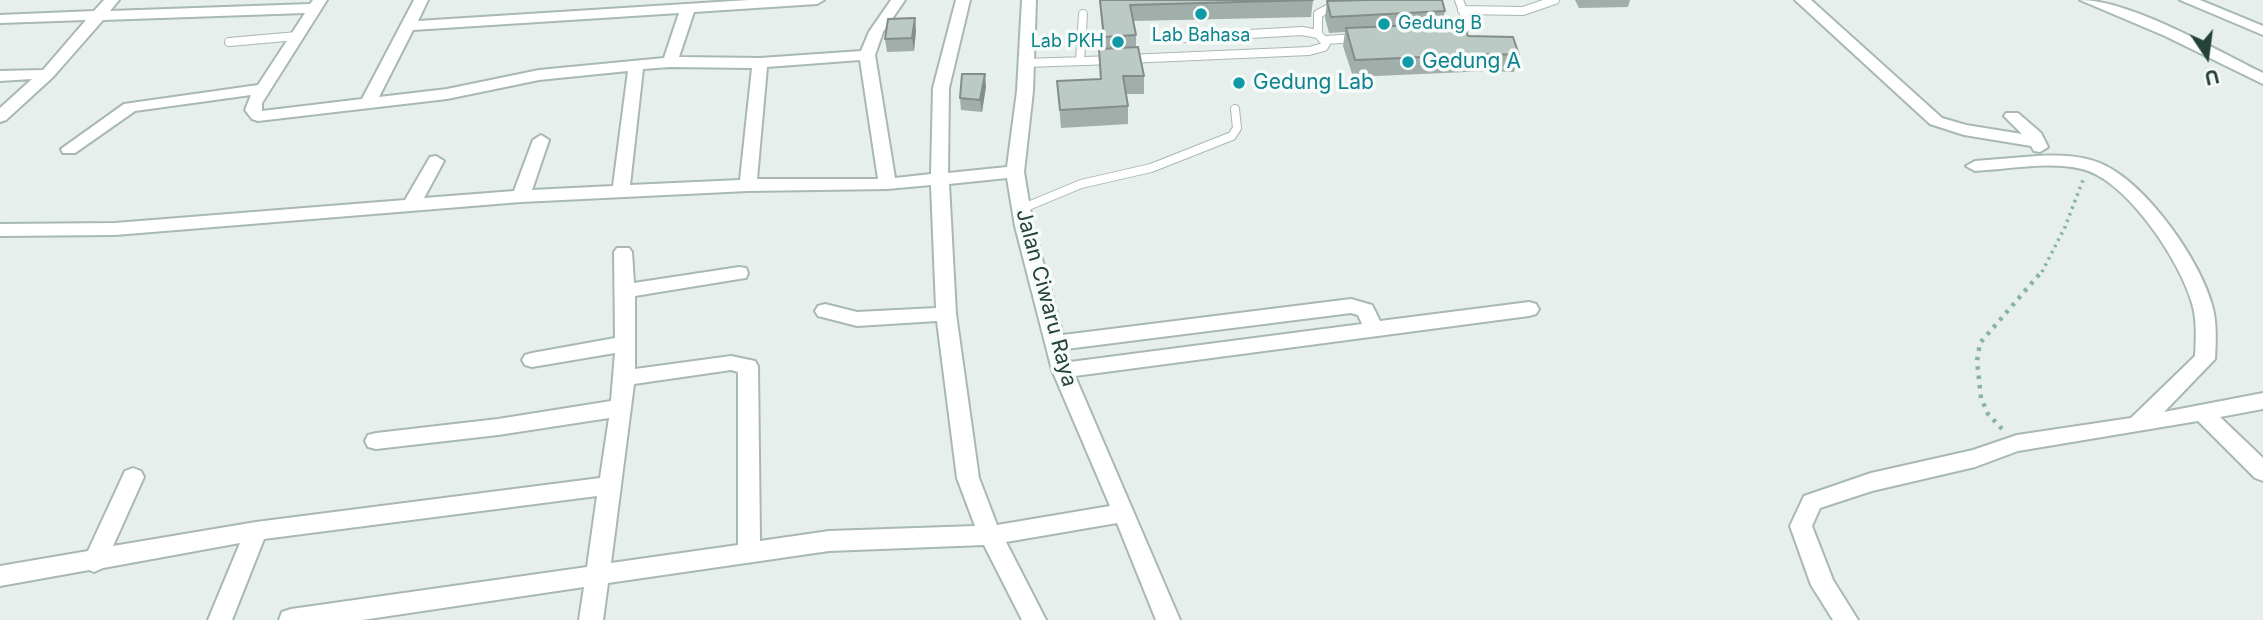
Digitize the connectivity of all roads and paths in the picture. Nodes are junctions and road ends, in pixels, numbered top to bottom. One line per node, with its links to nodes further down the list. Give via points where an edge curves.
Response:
1 (112, 0): 18 (street)
2 (422, 0): 20 (street)
3 (817, 0): 15 (street)
4 (898, 0): 28 (street)
5 (963, 0): 50 (street, via 941,88)
6 (1029, 0): 32 (street, Jalan Ciwaru Raya)
7 (1356, 0): 24 (lane, via 1318,14)
8 (1459, 0): 16 (lane)
9 (1555, 0): 16 (lane, via 1545,7 1520,11)
10 (1802, 0): 43 (street, via 1936,121)
11 (2087, 0): 36 (street, via 2170,33)
12 (2187, 0): 14 (street)
13 (317, 4): 18 (street); 23 (street)
14 (2214, 4): 21 (street)
15 (687, 10): 20 (street); 30 (street)
16 (1462, 10): 22 (lane, via 1468,25 1464,30)
17 (1083, 14): 29 (lane)
18 (100, 16): 19 (street); 34 (street)
19 (0, 19)
20 (409, 26): 38 (street)
21 (2263, 31)
22 (1441, 34)
23 (297, 36): 27 (lane); 37 (street)
24 (1321, 37): 25 (lane); 26 (lane, via 1302,31); 29 (lane, via 1324,47 1309,51)
25 (1364, 38)
26 (1163, 39)
27 (229, 42)
28 (867, 55): 31 (street); 51 (street)
29 (1080, 61): 32 (lane)
30 (670, 62): 31 (street); 33 (street)
31 (760, 63): 52 (street)
32 (1026, 63): 49 (street, Jalan Ciwaru Raya)
33 (636, 65): 38 (street, via 539,75 447,94); 53 (street)
34 (47, 74): 35 (street); 41 (street)
35 (0, 76)
36 (2263, 79)
37 (262, 89): 38 (street, via 253,110 258,116); 44 (street, via 131,107)
38 (368, 103)
39 (1235, 109): 56 (lane, via 1237,128 1231,136 1151,168 1081,184)
40 (2012, 116): 43 (street)
41 (0, 117)
42 (541, 140): 54 (street)
43 (2039, 142): 45 (street)
44 (69, 149)
45 (2046, 160): 47 (street); 48 (street)
46 (436, 161): 55 (street)
47 (1975, 166)
48 (2096, 168): 75 (street, via 2115,178 2143,207 2191,272 2203,305 2205,359); 77 (path, via 2084,179 2041,274 1980,342 1976,361 1981,398 1988,414)
49 (1015, 172): 50 (street); 56 (street, Jalan Ciwaru Raya)
50 (940, 181): 51 (street); 63 (street)
51 (887, 184): 52 (street)
52 (748, 185): 53 (street)
53 (621, 192): 54 (street)
54 (521, 196): 55 (street)
55 (411, 205): 57 (street, via 115,229)
56 (1021, 209): 66 (street, Jalan Ciwaru Raya)
57 (0, 230)
58 (623, 252): 60 (street)
59 (739, 273): 60 (street)
60 (625, 291): 67 (street)
61 (1529, 309): 64 (street)
62 (825, 311): 63 (street, via 857,318)
63 (946, 314): 83 (street, via 968,478)
64 (1374, 328): 65 (street, via 1365,310 1351,306); 69 (street)
65 (1113, 336): 66 (street); 69 (street)
66 (1054, 343): 70 (street, Jalan Ciwaru Raya)
67 (624, 344): 68 (street); 71 (street)
68 (532, 360)
69 (1119, 362): 70 (street)
70 (1062, 370): 81 (street, Jalan Ciwaru Raya)
71 (625, 378): 73 (street); 84 (street, via 731,363 748,366)
72 (2263, 401): 74 (street)
73 (620, 408): 76 (street); 80 (street)
74 (2202, 412): 75 (street); 78 (street)
75 (2137, 425): 77 (street)
76 (376, 441)
77 (2017, 443): 93 (street, via 1812,502 1801,526 1823,585)
78 (2263, 472)
79 (133, 477): 85 (street)
80 (609, 486): 82 (street); 86 (street)
81 (1123, 513): 83 (street); 92 (street, Jalan Ciwaru Raya)
82 (256, 531): 85 (street); 88 (street)
83 (992, 535): 84 (street, via 829,541); 91 (street)
84 (749, 553): 86 (street)
85 (94, 562): 87 (street)
86 (596, 573): 89 (street); 90 (street)
87 (0, 576)
88 (220, 620)
89 (291, 620)
90 (590, 620)
91 (1034, 620)
92 (1168, 620)
93 (1846, 620)

